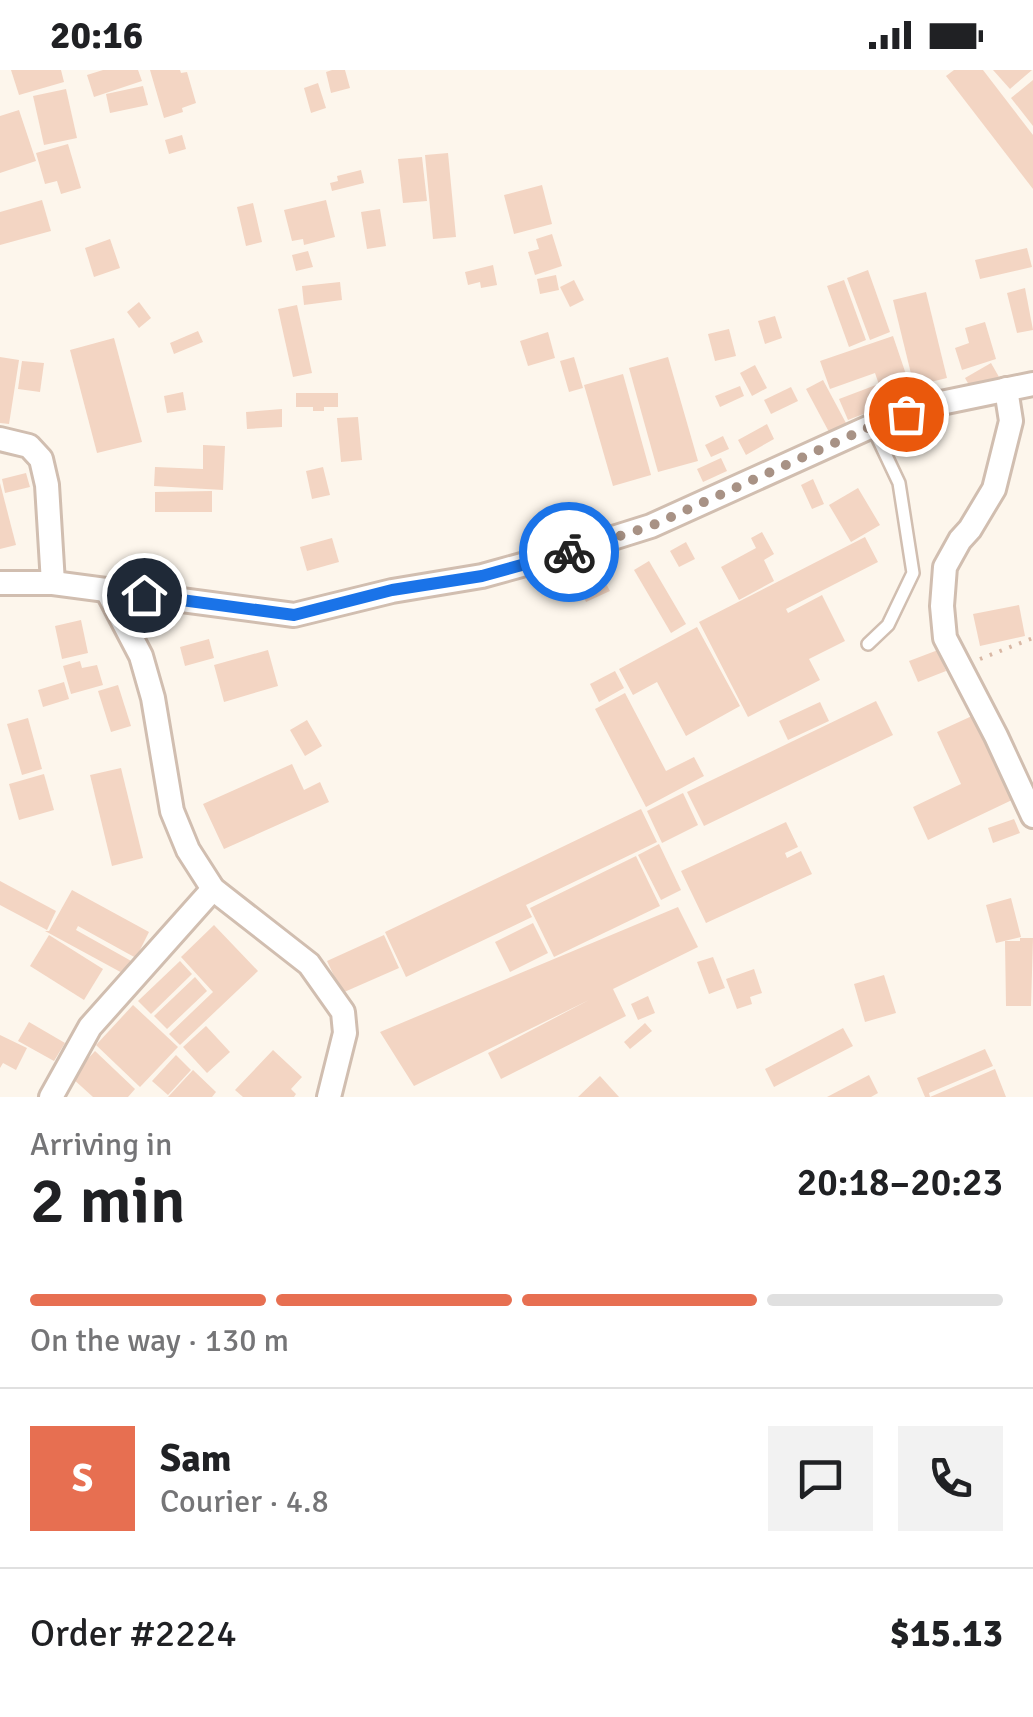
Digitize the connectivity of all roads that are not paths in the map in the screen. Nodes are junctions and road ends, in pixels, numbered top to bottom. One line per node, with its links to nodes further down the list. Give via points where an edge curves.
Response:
1 (1033, 384): 2 (street)
2 (1006, 389): 3 (street); 9 (street, via 1011,421 994,489 945,567 942,606 945,638)
3 (872, 426): 7 (street, via 651,526 482,576 294,615); 8 (lane, via 899,483 913,573 888,625)
4 (0, 439): 6 (street, via 30,446 41,459)
5 (0, 582): 6 (street)
6 (52, 583): 7 (street)
7 (107, 591): 10 (street, via 141,656 172,810)
8 (868, 644)
9 (1033, 816)
10 (213, 889): 11 (street, via 90,1027); 12 (street, via 309,964 344,1012 346,1033)
11 (51, 1097)
12 (329, 1097)

